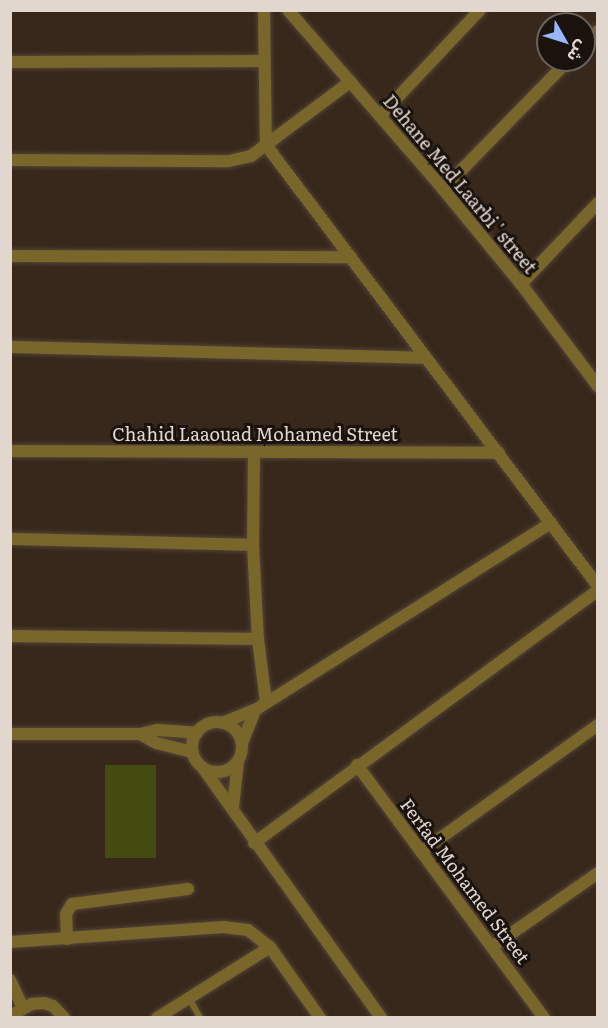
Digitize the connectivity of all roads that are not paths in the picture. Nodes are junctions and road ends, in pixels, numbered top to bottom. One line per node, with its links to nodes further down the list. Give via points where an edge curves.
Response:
1 (264, 10): 4 (street)
2 (288, 10): 7 (street, Dehane Med Laarbi ' street)
3 (480, 10): 8 (street)
4 (264, 61): 5 (street); 9 (street)
5 (10, 62)
6 (557, 72): 11 (street)
7 (350, 82): 8 (street, Dehane Med Laarbi ' street); 9 (street)
8 (380, 116): 11 (street, Dehane Med Laarbi ' street)
9 (266, 145): 10 (street, via 250,156 229,161); 14 (street)
10 (10, 160)
11 (443, 189): 15 (street, Dehane Med Laarbi ' street)
12 (597, 203): 15 (street)
13 (10, 256): 14 (street)
14 (351, 257): 17 (street)
15 (521, 284): 18 (street, Dehane Med Laarbi ' street)
16 (10, 347): 17 (street)
17 (426, 358): 21 (street)
18 (597, 386)
19 (10, 450): 20 (street, Chahid Laaouad Mohamed Street)
20 (254, 452): 21 (street, Chahid Laaouad Mohamed Street); 24 (street)
21 (499, 453): 22 (street)
22 (551, 524): 25 (street); 28 (street)
23 (10, 539): 24 (street)
24 (253, 545): 27 (street)
25 (597, 588): 38 (street)
26 (10, 636): 27 (street)
27 (258, 639): 28 (street)
28 (266, 702): 29 (street)
29 (255, 711): 30 (street); 35 (street)
30 (222, 723): 32 (street); 35 (street, via 231,727)
31 (597, 725): 42 (street)
32 (197, 733): 34 (street, via 158,730); 36 (street)
33 (10, 734): 34 (street)
34 (140, 734): 36 (street, via 156,743)
35 (242, 743): 37 (street)
36 (193, 752): 39 (street)
37 (238, 761): 39 (street, via 222,772); 40 (street)
38 (357, 765): 41 (street); 42 (street, Ferfad Mohamed Street)
39 (203, 768): 40 (street)
40 (233, 807): 41 (street)
41 (254, 843): 57 (street)
42 (422, 852): 48 (street, Ferfad Mohamed Street)
43 (597, 873): 48 (street)
44 (188, 889): 45 (street, via 72,904 66,914)
45 (67, 939): 46 (street); 47 (street, via 223,927 248,930)
46 (10, 942)
47 (270, 947): 50 (street); 56 (street)
48 (492, 947): 58 (street, Ferfad Mohamed Street)
49 (10, 980): 51 (street)
50 (189, 998): 54 (street); 55 (lane)
51 (23, 1008): 52 (street); 53 (street, via 44,1003)
52 (10, 1016)
53 (64, 1017)
54 (157, 1017)
55 (200, 1017)
56 (320, 1017)
57 (381, 1017)
58 (544, 1017)

